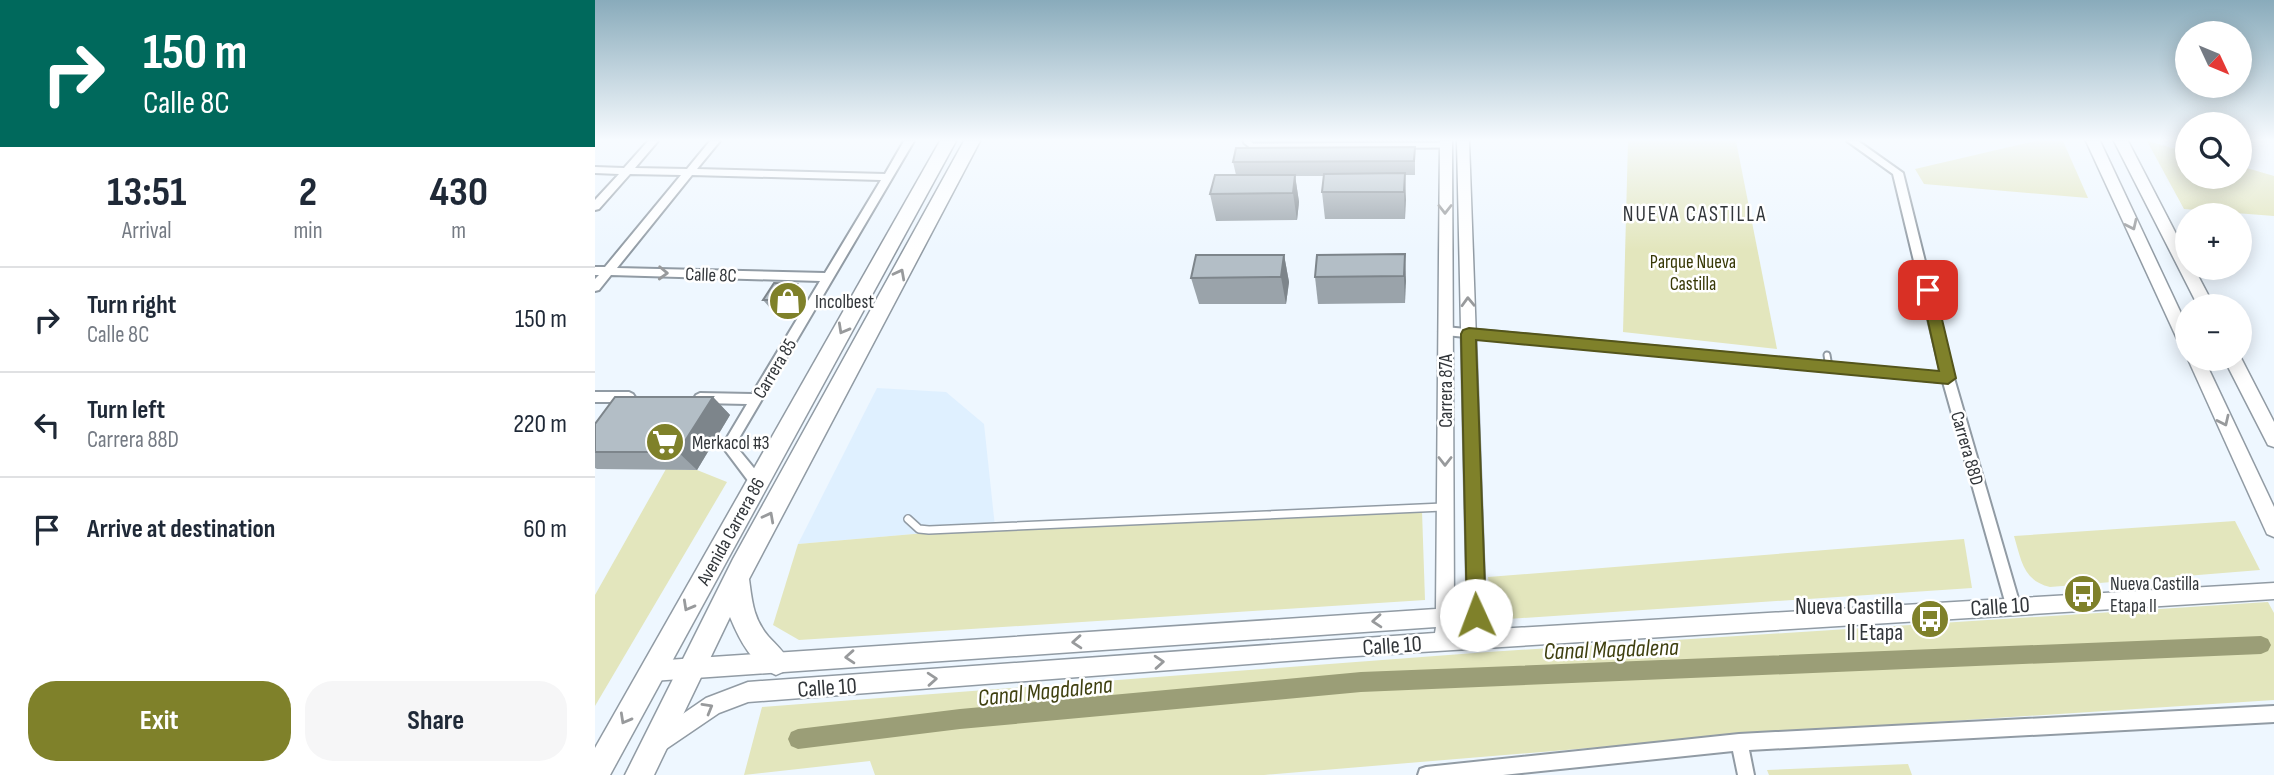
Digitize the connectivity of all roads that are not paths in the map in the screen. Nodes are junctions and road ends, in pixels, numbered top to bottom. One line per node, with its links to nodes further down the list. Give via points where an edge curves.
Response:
1 (621, 177): 11 (street)
2 (685, 177): 13 (street)
3 (887, 177): 14 (street, Carrera 85)
4 (928, 177): 28 (main road, Avenida Carrera 86, one-way to 28)
5 (953, 177): 32 (main road, Avenida Carrera 86, one-way to 5)
6 (1445, 177): 18 (street, Carrera 87A, one-way to 18)
7 (1464, 177): 19 (street, Carrera 87A, one-way to 7)
8 (1899, 177): 22 (street, Carrera 88D)
9 (2110, 177): 17 (main road, one-way to 17)
10 (2140, 177): 16 (main road)
11 (595, 207)
12 (595, 271): 13 (street, Calle 8C)
13 (608, 271): 14 (street, Calle 8C, one-way to 14); 15 (street)
14 (828, 277): 26 (street, Carrera 85)
15 (595, 287)
16 (2200, 294)
17 (2175, 317)
18 (1445, 331): 19 (street); 29 (street, Carrera 87A, one-way to 29)
19 (1469, 334): 22 (street, via 1828,361); 35 (street, Carrera 87A)
20 (2201, 371): 31 (main road, one-way to 31)
21 (2239, 371): 27 (main road)
22 (1948, 378): 34 (street, Carrera 88D)
23 (595, 397): 24 (street)
24 (648, 398)
25 (688, 398): 26 (street)
26 (755, 400): 28 (street, Carrera 85, via 728,446)
27 (2274, 440)
28 (757, 482): 41 (main road, Avenida Carrera 86, one-way to 41)
29 (1445, 507): 30 (lane, via 929,530 919,529); 36 (street, Carrera 87A)
30 (908, 519)
31 (2274, 528)
32 (737, 578): 39 (main road, via 738,604 746,629); 40 (main road, Avenida Carrera 86)
33 (2274, 591): 34 (street, Calle 10)
34 (2013, 605): 37 (street, Calle 10)
35 (1476, 615): 36 (street, Calle 10); 37 (street, Carrera 87A)
36 (1445, 616): 38 (street, Carrera 87A); 39 (street, Calle 10, one-way to 39)
37 (1477, 639): 38 (street, Calle 10)
38 (1445, 641): 44 (street, Calle 10, one-way to 38, via 713,705 748,692)
39 (776, 662): 40 (street, Calle 10)
40 (692, 668): 41 (street, Calle 10); 44 (main road, Avenida Carrera 86)
41 (652, 671): 45 (main road, Avenida Carrera 86, one-way to 45)
42 (2274, 714): 43 (street)
43 (1739, 742): 47 (street); 48 (street)
44 (652, 747): 46 (main road, Avenida Carrera 86)
45 (596, 770)
46 (639, 775)
47 (1426, 775)
48 (1746, 775)

